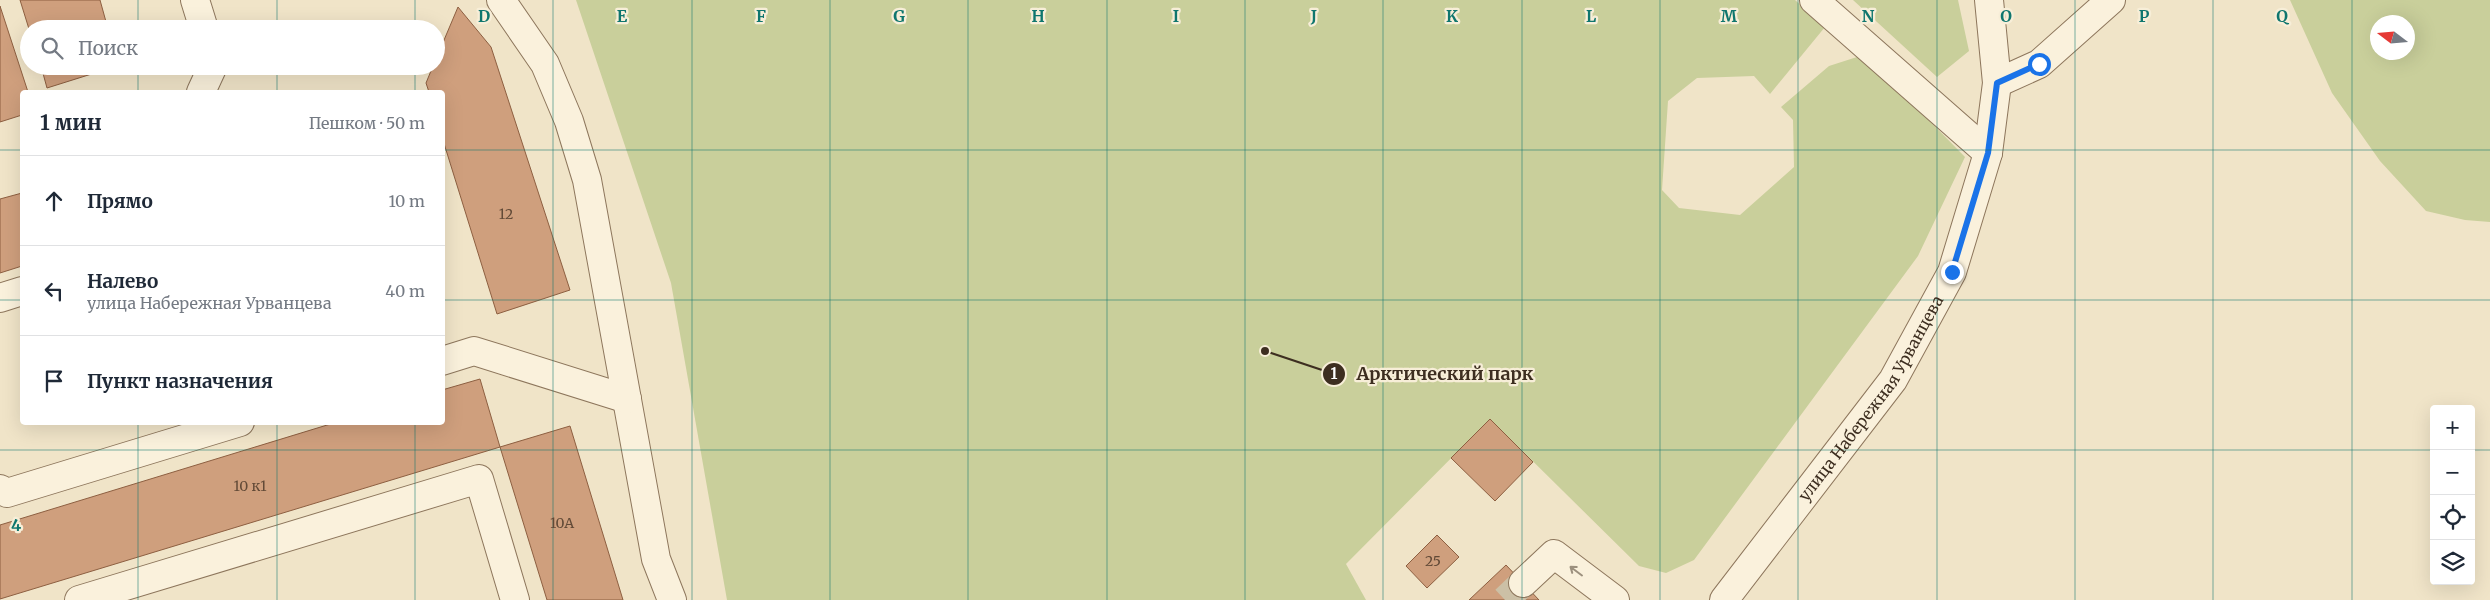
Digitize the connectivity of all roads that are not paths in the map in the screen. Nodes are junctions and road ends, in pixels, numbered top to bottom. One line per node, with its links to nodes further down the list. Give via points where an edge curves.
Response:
1 (195, 0): 6 (street)
2 (501, 0): 14 (street, via 545,64 569,121 587,180)
3 (1814, 0): 10 (street)
4 (1989, 0): 8 (street, улица Набережная Урванцева)
5 (2111, 0): 8 (street, via 2039,64)
6 (201, 20)
7 (209, 75): 9 (street)
8 (1997, 83): 10 (street, улица Набережная Урванцева)
9 (202, 90)
10 (1988, 153): 23 (street, улица Набережная Урванцева, via 1952,272 1893,380)
11 (20, 292): 12 (street)
12 (0, 298)
13 (445, 360): 14 (street, via 474,351)
14 (627, 399): 21 (street, via 656,559)
15 (221, 425): 16 (street)
16 (176, 432): 17 (street, via 7,493)
17 (0, 489)
18 (1523, 583): 22 (street, one-way to 18, via 1554,554)
19 (79, 600): 20 (street, via 479,479)
20 (515, 600)
21 (672, 600)
22 (1615, 600)
23 (1724, 600)

